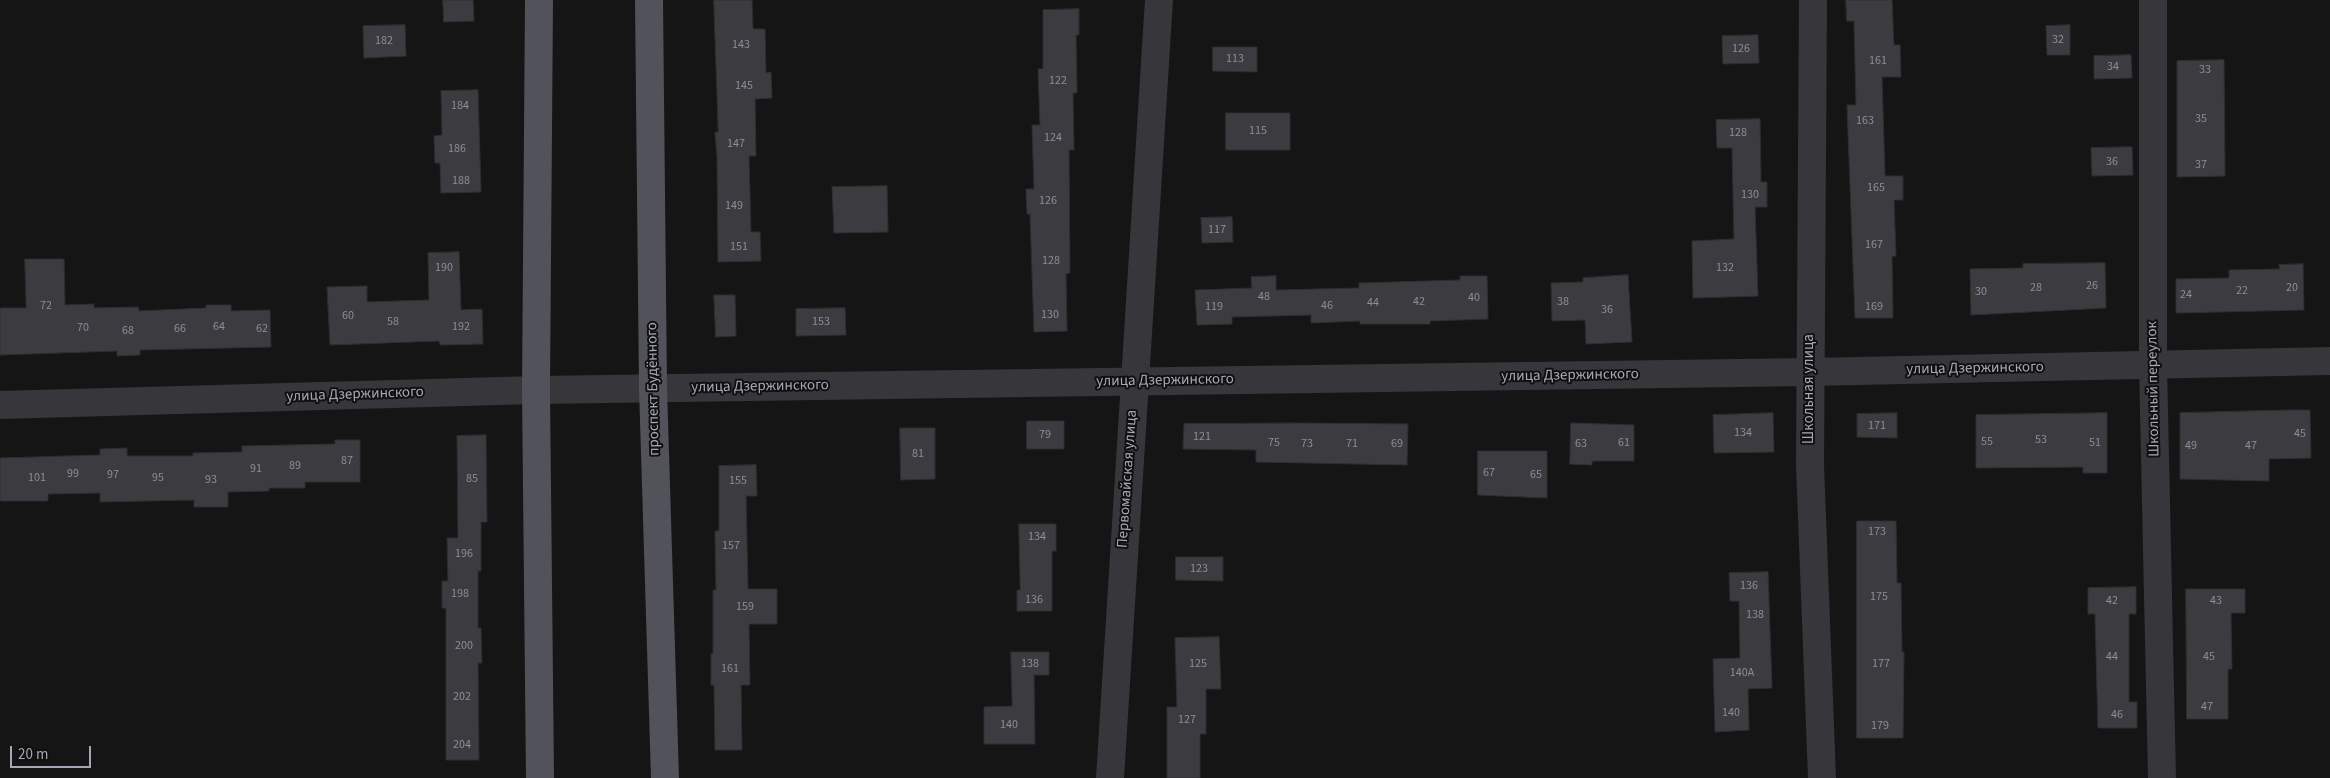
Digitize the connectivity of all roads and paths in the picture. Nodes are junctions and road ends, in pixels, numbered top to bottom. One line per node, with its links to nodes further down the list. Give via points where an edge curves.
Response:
1 (539, 0): 11 (main road)
2 (649, 0): 10 (main road, проспект Будённого)
3 (1159, 0): 9 (street, Первомайская улица)
4 (1813, 0): 8 (street, Школьная улица)
5 (2153, 0): 7 (street, Школьный переулок)
6 (2330, 361): 7 (street, улица Дзержинского)
7 (2153, 365): 8 (street, улица Дзержинского); 17 (street, Школьный переулок)
8 (1809, 372): 9 (street, улица Дзержинского); 16 (street, Школьная улица)
9 (1134, 382): 10 (street, улица Дзержинского); 15 (street, Первомайская улица)
10 (653, 388): 11 (street, улица Дзержинского); 14 (main road, проспект Будённого)
11 (536, 390): 12 (street, улица Дзержинского); 13 (main road)
12 (0, 405)
13 (540, 778)
14 (665, 778)
15 (1110, 778)
16 (1822, 778)
17 (2162, 778)

